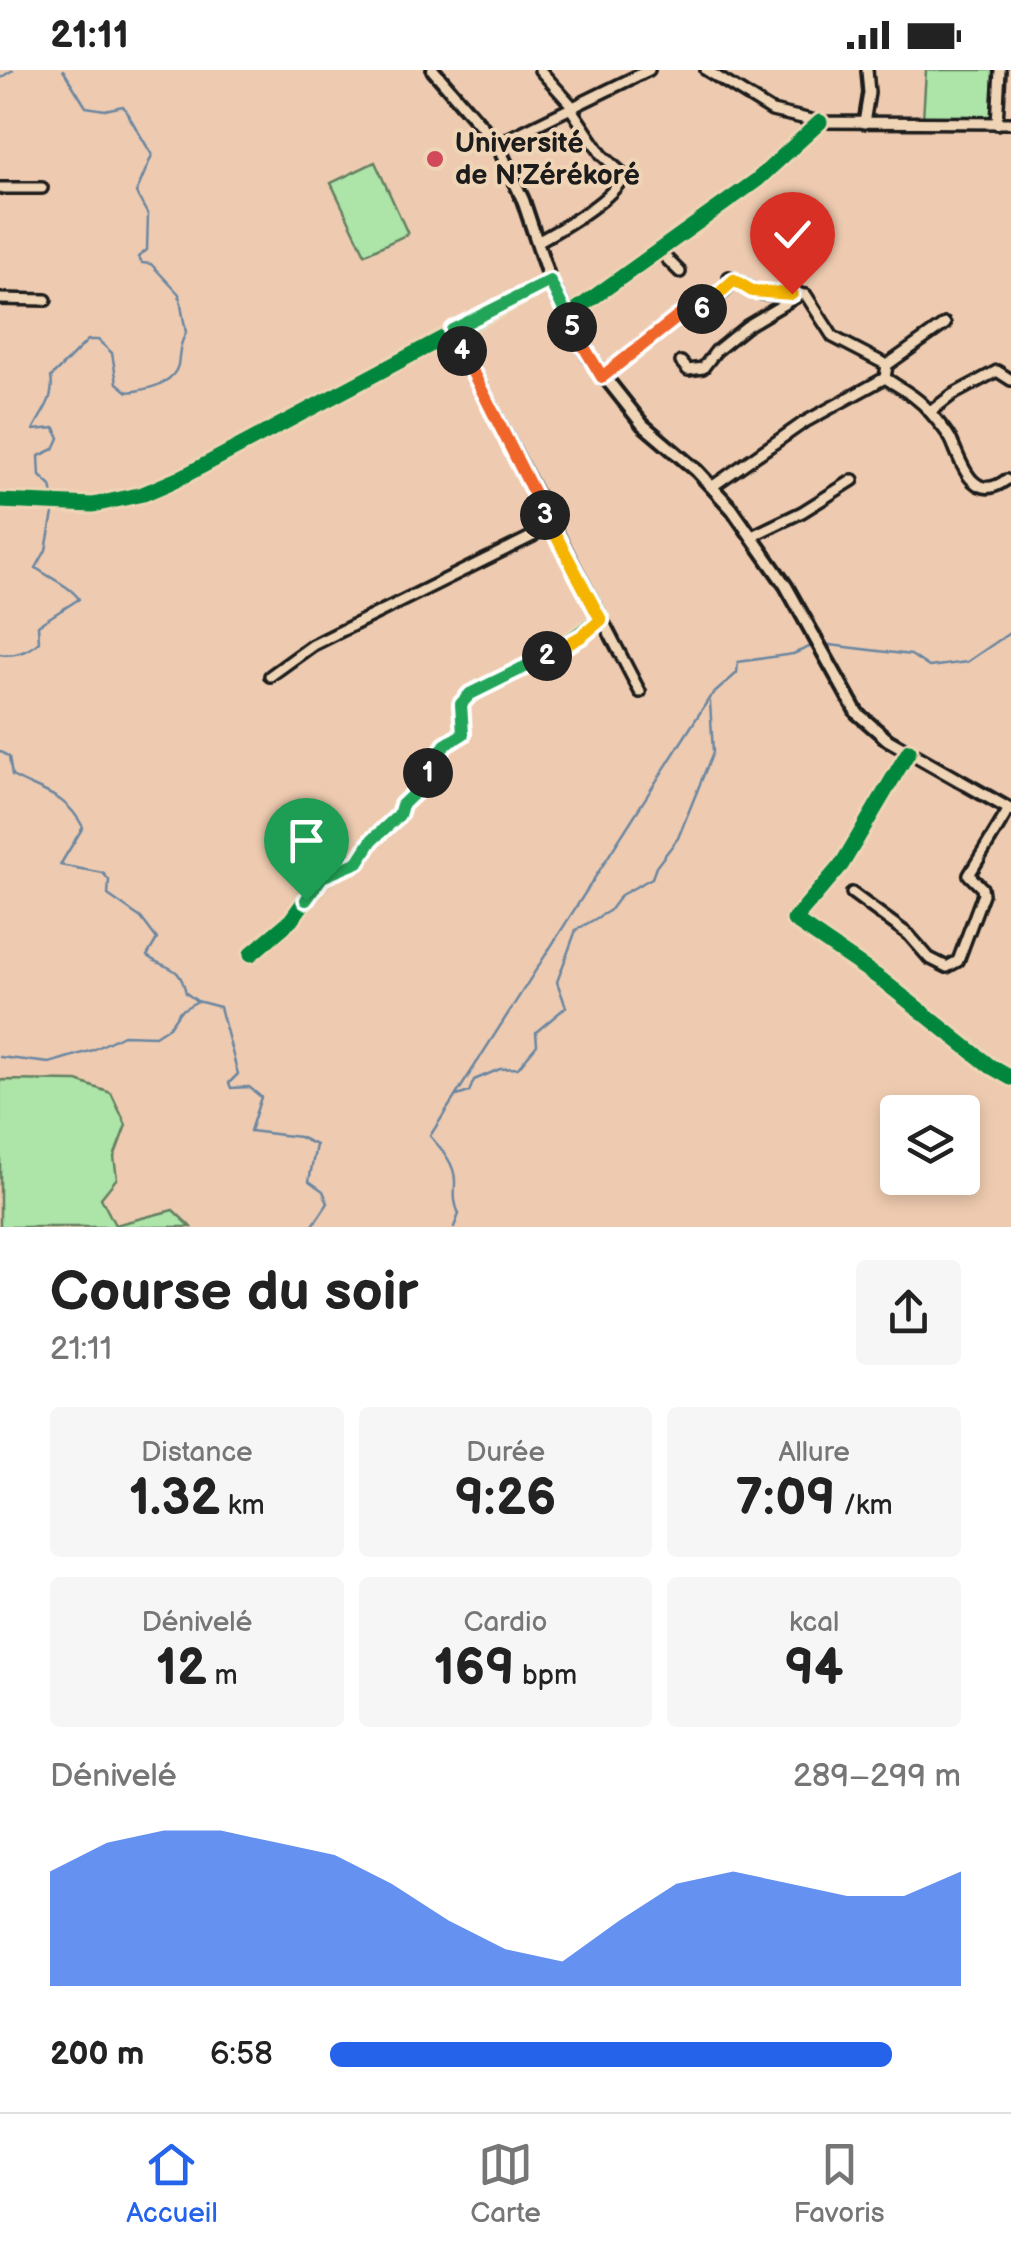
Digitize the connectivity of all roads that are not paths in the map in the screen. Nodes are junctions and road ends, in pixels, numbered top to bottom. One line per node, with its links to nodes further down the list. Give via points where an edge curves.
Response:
1 (434, 70): 12 (main road)
2 (540, 70): 7 (street)
3 (649, 70): 7 (street)
4 (706, 70): 8 (street, via 772,111)
5 (867, 70): 9 (street)
6 (1000, 70): 11 (street)
7 (572, 108): 12 (street); 15 (street, via 602,155 624,175 616,188)
8 (820, 122): 9 (street); 16 (street, via 757,180)
9 (864, 122): 11 (street)
10 (1011, 123): 11 (street)
11 (997, 124)
12 (497, 144): 15 (main road)
13 (0, 188): 14 (street)
14 (42, 188)
15 (536, 242): 18 (main road)
16 (659, 251): 17 (street); 22 (street)
17 (680, 272)
18 (550, 281): 22 (main road); 24 (street)
19 (801, 294): 25 (street, via 748,326 702,368 688,370); 26 (street, via 833,337); 27 (street, via 762,294 732,278 703,308 687,319 679,316)
20 (0, 299): 21 (street)
21 (46, 300)
22 (566, 316): 27 (main road)
23 (945, 324): 26 (street)
24 (452, 330): 34 (street, via 178,479 93,505); 35 (street)
25 (681, 362)
26 (886, 364): 28 (street)
27 (602, 377): 33 (main road, via 643,425)
28 (885, 378): 30 (street); 33 (street, via 803,423)
29 (1011, 380): 30 (street, via 996,371)
30 (930, 412): 32 (street, via 972,483 997,487)
31 (853, 480): 36 (street)
32 (1006, 480)
33 (713, 486): 36 (main road)
34 (0, 501)
35 (548, 522): 37 (street); 38 (street, via 533,536 313,645)
36 (752, 536): 40 (main road, via 857,713)
37 (601, 620): 39 (street); 43 (street, via 470,694 461,704 463,734 445,745 399,815 358,862 322,877 291,920)
38 (270, 676)
39 (640, 692)
40 (909, 752): 41 (main road); 44 (street, via 842,864 794,920)
41 (1010, 810): 42 (street, via 968,875 983,894 958,961 947,966 929,958)
42 (852, 893)
43 (250, 954)
44 (1011, 1078)

